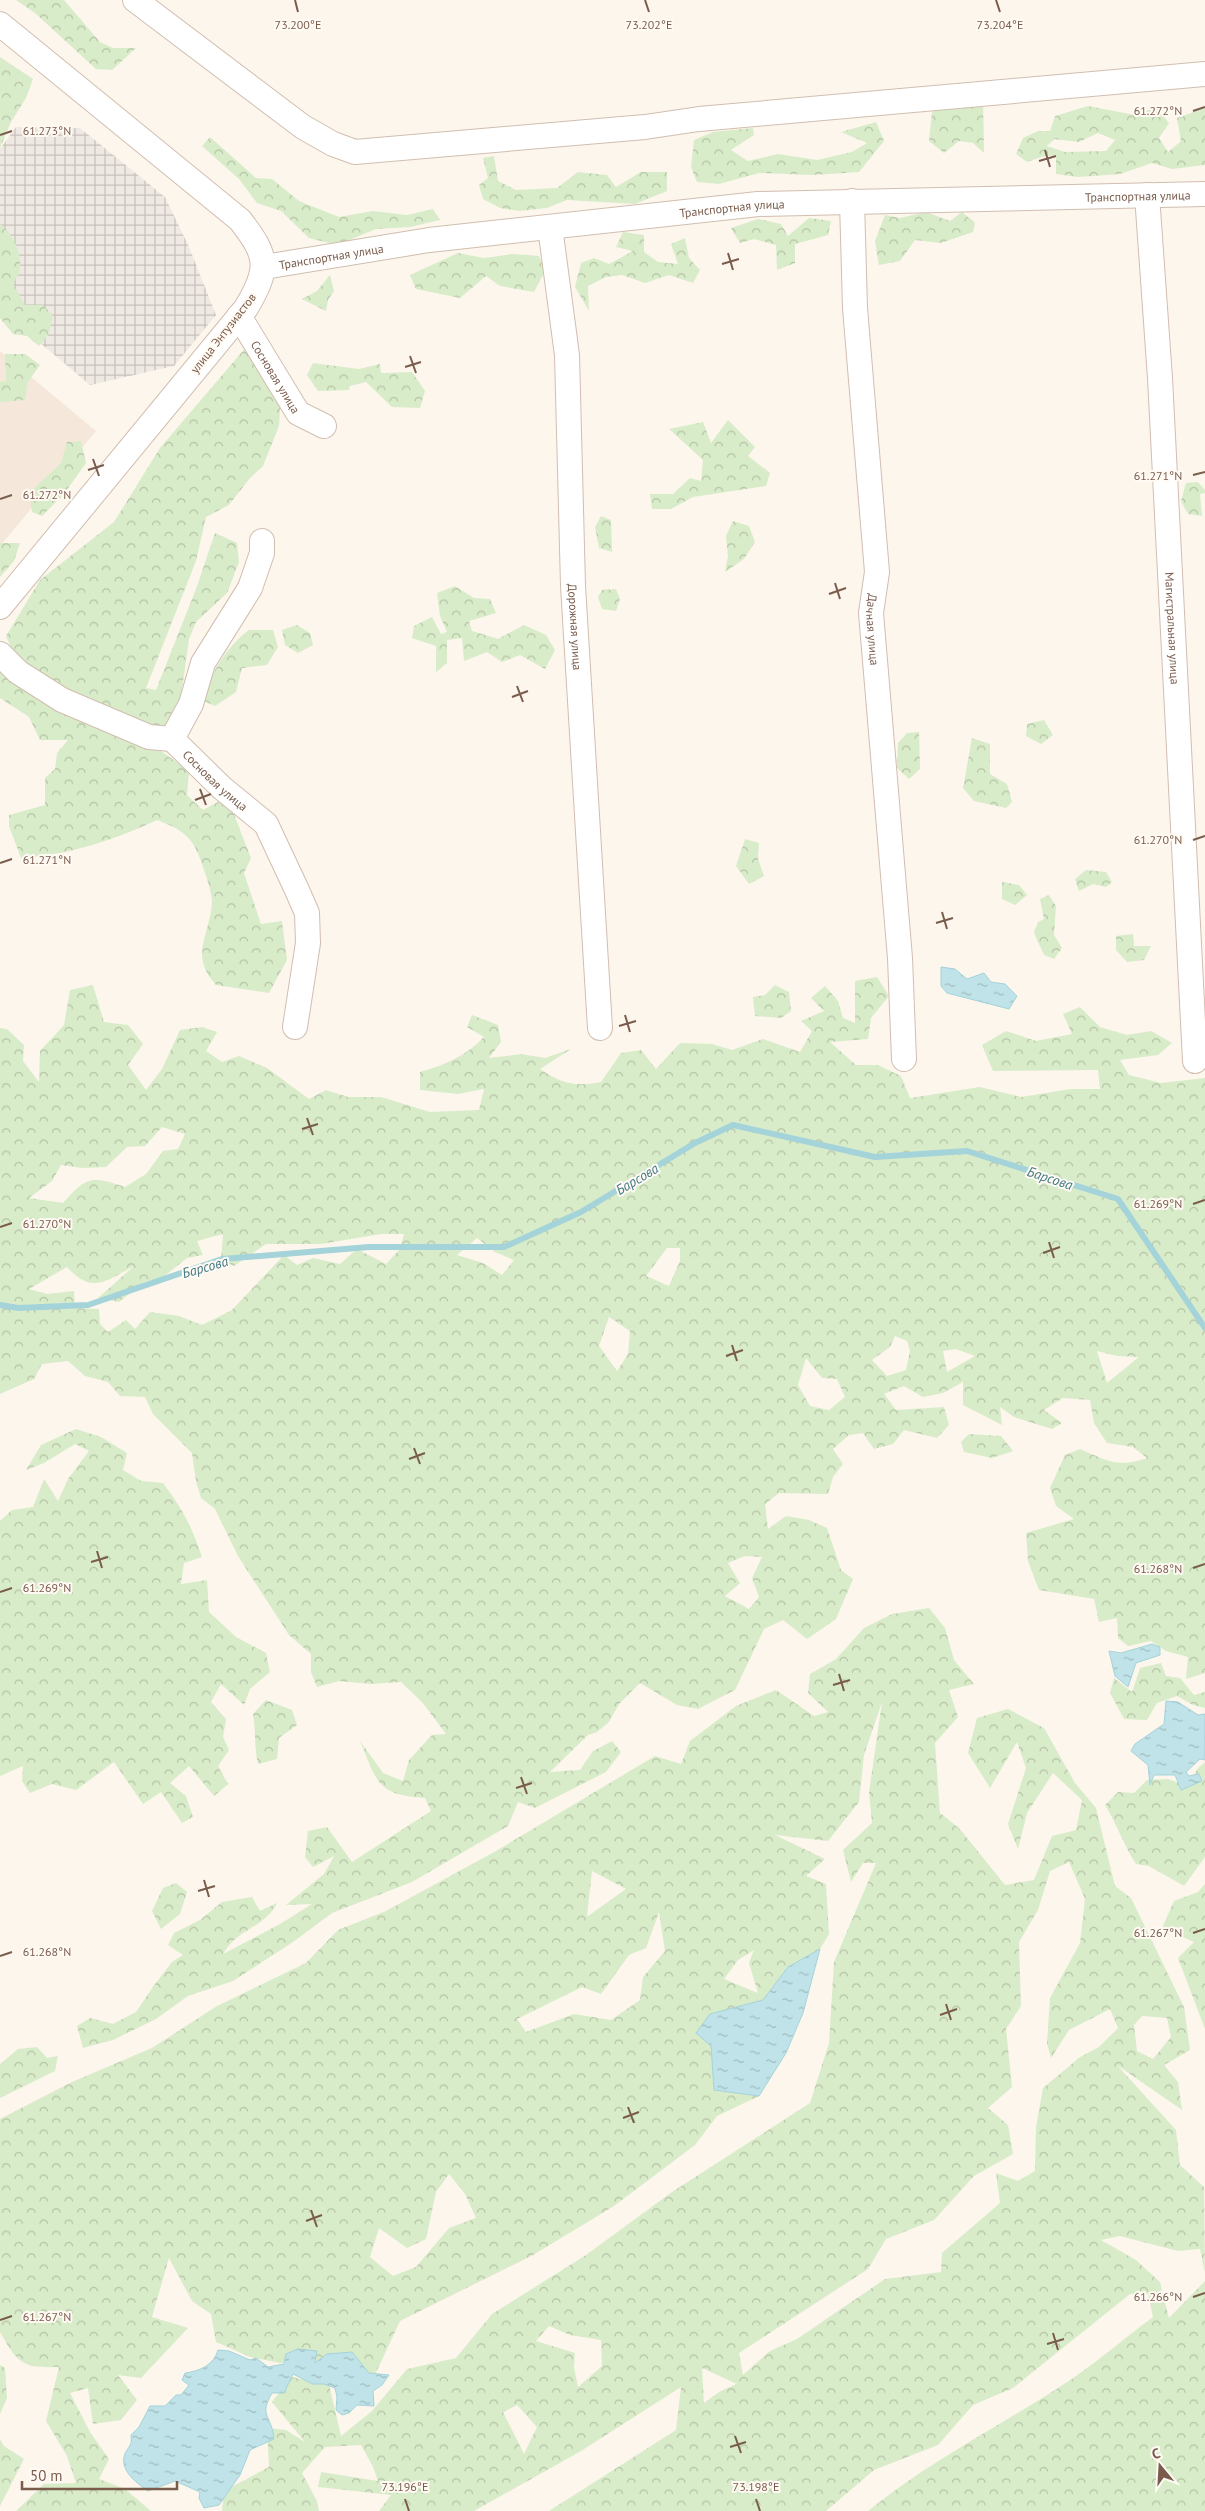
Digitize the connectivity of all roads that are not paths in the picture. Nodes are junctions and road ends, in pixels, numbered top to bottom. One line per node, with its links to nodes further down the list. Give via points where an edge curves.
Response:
1 (135, 0): 3 (street, via 303,127 332,144 355,152)
2 (0, 24): 8 (street, via 240,220 257,241)
3 (1205, 74)
4 (1205, 194): 5 (street, Транспортная улица)
5 (1147, 195): 6 (street, Транспортная улица); 18 (street, Магистральная улица, via 1160,378)
6 (852, 201): 7 (street, Транспортная улица, via 758,204); 17 (street, Дачная улица, via 855,308 877,572 871,614 900,958)
7 (550, 227): 8 (street, Транспортная улица, via 429,240); 16 (street, Дорожная улица, via 567,356 573,586)
8 (264, 267): 9 (street, улица Энтузиастов, via 258,287)
9 (239, 316): 10 (street, Сосновая улица, via 298,413); 12 (street, улица Энтузиастов)
10 (324, 426)
11 (262, 541): 14 (street, via 262,553 250,588 203,663 191,704)
12 (0, 607)
13 (0, 654): 14 (street, via 18,672 62,700 149,737)
14 (172, 739): 15 (street, Сосновая улица, via 222,788 266,824 300,896 307,913 308,943)
15 (295, 1027)
16 (600, 1028)
17 (904, 1059)
18 (1195, 1061)

